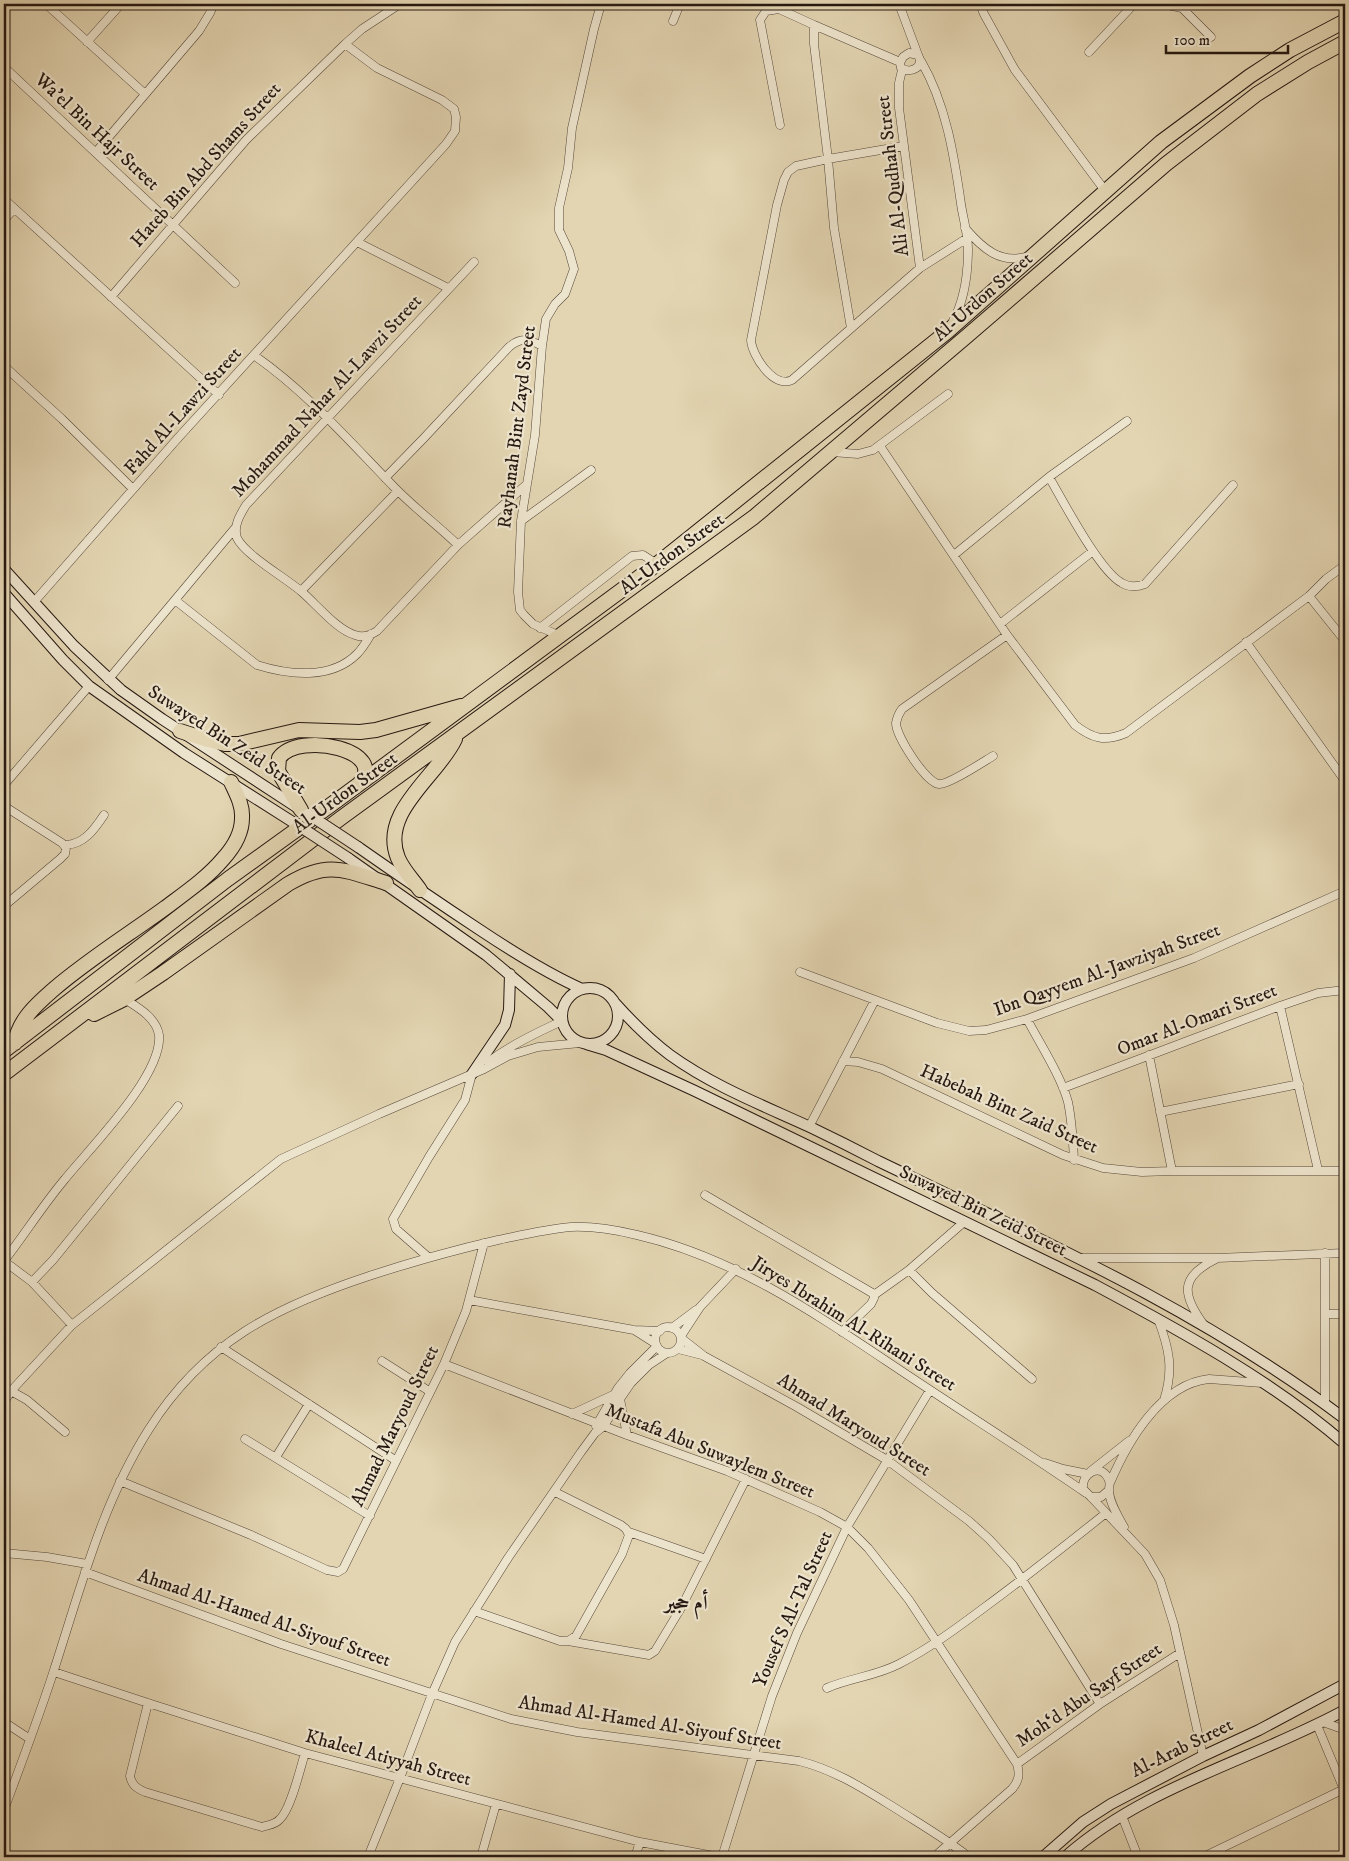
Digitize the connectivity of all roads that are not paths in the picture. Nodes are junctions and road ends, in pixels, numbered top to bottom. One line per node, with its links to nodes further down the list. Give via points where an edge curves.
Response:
1 (46, 4): 17 (street)
2 (121, 4): 17 (street)
3 (214, 4): 24 (street, via 199,31)
4 (400, 4): 19 (street, Hateb Bin Abd Shams Street)
5 (601, 4): 44 (street, Rayhanah Bint Zayd Street, via 572,128 559,208 559,230 574,269 565,294 546,319)
6 (680, 4): 13 (street)
7 (899, 4): 21 (street)
8 (980, 4): 29 (street, via 1016,70)
9 (1134, 4): 20 (street)
10 (1163, 4): 12 (street)
11 (1196, 4): 12 (street)
12 (1182, 8): 16 (street)
13 (673, 21)
14 (1345, 21): 29 (highway, Al-Urdon Street, via 1250,76 1161,142)
15 (814, 25): 22 (street); 25 (street, via 779,9 766,10 760,20); 28 (street)
16 (1211, 37)
17 (87, 42): 24 (street)
18 (1345, 42): 52 (highway, Al-Urdon Street, via 1257,94 1172,159)
19 (345, 44): 33 (street, Hateb Bin Abd Shams Street, via 246,140); 35 (street, Fahd Al-Lawzi Street, via 377,68 442,100 454,109 456,117 455,131 446,144)
20 (1089, 52)
21 (919, 58): 22 (street, via 907,54); 22 (street, via 919,66 914,70 908,71); 34 (street, via 938,97)
22 (901, 66): 26 (street, Ali Al-Qudhah Street, via 898,92)
23 (4, 67): 27 (street, Wa'el Bin Hajr Street)
24 (145, 94): 27 (street)
25 (780, 125)
26 (904, 146): 28 (street); 38 (street, Ali Al-Qudhah Street)
27 (96, 152): 33 (street, Wa'el Bin Hajr Street)
28 (828, 159): 42 (street, via 834,228); 42 (street, Ali Al-Qudhah Street, via 796,166 784,180 751,340 752,349 773,378 783,382 792,380)
29 (1106, 192): 36 (highway, Al-Urdon Street)
30 (4, 199): 31 (street)
31 (14, 209): 32 (street); 41 (street)
32 (4, 220)
33 (173, 225): 39 (street, Wa'el Bin Hajr Street); 41 (street, Hateb Bin Abd Shams Street)
34 (969, 237): 36 (street, via 995,256 1007,259); 38 (street); 43 (street, via 964,291)
35 (357, 242): 40 (street); 45 (street, Fahd Al-Lawzi Street)
36 (1033, 255): 43 (highway, Al-Urdon Street)
37 (474, 262): 40 (street, Mohammad Nahar Al-Lawzi Street)
38 (920, 268): 42 (street, Ali Al-Qudhah Street)
39 (235, 283)
40 (448, 288): 49 (street, Mohammad Nahar Al-Lawzi Street)
41 (111, 297): 48 (street)
42 (851, 328)
43 (948, 331): 65 (highway, Al-Urdon Street)
44 (542, 346): 55 (street, via 522,340 509,346); 56 (street, Rayhanah Bint Zayd Street)
45 (255, 356): 48 (street, Fahd Al-Lawzi Street); 49 (street)
46 (4, 366): 58 (street)
47 (948, 394): 51 (street)
48 (218, 395): 58 (street, Fahd Al-Lawzi Street)
49 (328, 419): 55 (street); 61 (street, Mohammad Nahar Al-Lawzi Street, via 246,506)
50 (1127, 421): 54 (street)
51 (880, 446): 52 (street, via 858,454); 64 (street)
52 (832, 452): 84 (highway, Al-Urdon Street, via 754,517)
53 (591, 470): 60 (street)
54 (1049, 477): 63 (street); 64 (street)
55 (385, 478): 59 (street)
56 (528, 484): 60 (street, Rayhanah Bint Zayd Street); 62 (street)
57 (1233, 485): 63 (street, via 1145,584 1137,587 1117,580)
58 (133, 489): 72 (street, Fahd Al-Lawzi Street)
59 (398, 491): 62 (street); 68 (street)
60 (521, 521): 74 (street, Rayhanah Bint Zayd Street, via 518,603 524,615)
61 (236, 527): 68 (street, Mohammad Nahar Al-Lawzi Street, via 237,537 246,549); 71 (street)
62 (458, 546): 75 (street)
63 (1093, 552): 73 (street)
64 (954, 555): 73 (street)
65 (657, 564): 74 (street, via 643,555 632,556); 77 (highway, Al-Urdon Street)
66 (1345, 565): 70 (street)
67 (4, 569): 72 (main road, Suwayed Bin Zeid Street)
68 (301, 591): 75 (street, Mohammad Nahar Al-Lawzi Street, via 348,632)
69 (4, 593): 81 (main road, Suwayed Bin Zeid Street)
70 (1309, 596): 78 (street); 79 (street)
71 (175, 600): 75 (street, via 257,665 274,670 308,674 338,666 357,654); 80 (street)
72 (34, 602): 80 (main road, Suwayed Bin Zeid Street)
73 (1000, 624): 76 (street)
74 (540, 628): 77 (street, Rayhanah Bint Zayd Street)
75 (371, 634)
76 (1007, 635): 79 (street, via 1075,725 1101,739 1126,733); 85 (street, via 902,709 896,724 914,759 936,784 946,784)
77 (561, 636): 82 (highway, Al-Urdon Street)
78 (1345, 641)
79 (1246, 642): 86 (street)
80 (108, 680): 83 (main road, Suwayed Bin Zeid Street)
81 (89, 686): 87 (main road, Suwayed Bin Zeid Street); 88 (street)
82 (469, 704): 83 (highway, via 376,730 300,730 240,744 208,740); 89 (highway, Al-Urdon Street)
83 (180, 731): 91 (main road, Suwayed Bin Zeid Street)
84 (457, 735): 95 (highway, via 408,802 397,824 394,843 398,858); 102 (highway, Al-Urdon Street, via 341,818)
85 (993, 756)
86 (1345, 781)
87 (230, 782): 94 (main road, Suwayed Bin Zeid Street, bridge); 109 (highway, via 242,807 242,818 236,840 223,859 186,892 44,998 22,1022)
88 (4, 785)
89 (357, 786): 91 (highway, via 365,768 360,758 353,754 335,747 316,745 285,752 279,758 278,771); 109 (highway, Al-Urdon Street, via 221,884)
90 (4, 806): 93 (street)
91 (304, 812): 95 (main road, Suwayed Bin Zeid Street, bridge)
92 (104, 815): 93 (street, via 84,839)
93 (66, 846): 97 (street, via 60,859)
94 (386, 883): 99 (main road, Suwayed Bin Zeid Street); 102 (highway, via 338,869 307,874)
95 (420, 890): 100 (main road, Suwayed Bin Zeid Street, via 513,951)
96 (1345, 891): 106 (street, Ibn Qayyem Al-Jawziyah Street, via 1194,958)
97 (4, 906)
98 (800, 972): 103 (street, Ibn Qayyem Al-Jawziyah Street)
99 (510, 974): 107 (main road, Suwayed Bin Zeid Street); 113 (main road, via 509,1010 505,1025)
100 (582, 989): 104 (main road, via 598,989); 107 (main road, via 568,998)
101 (1345, 990): 105 (street, Omar Al-Omari Street, via 1318,993)
102 (118, 996): 112 (highway); 131 (street, via 149,1016 157,1027 159,1043 152,1065 134,1095 65,1179)
103 (874, 1000): 106 (street, Ibn Qayyem Al-Jawziyah Street, via 937,1023 969,1030 986,1030); 111 (street)
104 (615, 1003): 108 (main road, via 617,1020 610,1036 595,1044); 118 (main road, Suwayed Bin Zeid Street, via 653,1041 697,1073)
105 (1280, 1006): 110 (street, Omar Al-Omari Street); 114 (street)
106 (1027, 1019): 115 (street)
107 (562, 1021): 108 (main road, via 566,1032); 113 (street, via 500,1053)
108 (583, 1043): 113 (street, via 521,1051); 124 (main road, Suwayed Bin Zeid Street, via 606,1050 695,1091)
109 (9, 1047)
110 (1149, 1055): 115 (street, Omar Al-Omari Street); 117 (street)
111 (844, 1061): 118 (street); 119 (street, Habebah Bint Zaid Street, via 882,1070)
112 (4, 1074)
113 (472, 1074): 128 (street, via 464,1100 393,1219 396,1229); 141 (street, via 281,1159)
114 (1298, 1084): 117 (street); 120 (street)
115 (1063, 1088): 119 (street, via 1072,1125)
116 (178, 1106): 134 (street)
117 (1160, 1112): 121 (street)
118 (809, 1127): 129 (main road, Suwayed Bin Zeid Street)
119 (1074, 1160): 121 (street, Habebah Bint Zaid Street, via 1112,1170)
120 (1318, 1170): 121 (street, Habebah Bint Zaid Street); 122 (street, Habebah Bint Zaid Street)
121 (1172, 1171)
122 (1345, 1171)
123 (705, 1195): 135 (street)
124 (964, 1222): 133 (street); 140 (main road, Suwayed Bin Zeid Street)
125 (484, 1244): 128 (street, Jiryes Ibrahim Al-Rihani Street); 132 (street, Jiryes Ibrahim Al-Rihani Street, via 531,1232 590,1227 666,1242); 136 (street, Ahmad Maryoud Street)
126 (1325, 1253): 127 (street); 130 (street); 138 (street)
127 (1345, 1253)
128 (428, 1257): 149 (street, Jiryes Ibrahim Al-Rihani Street, via 298,1303)
129 (1078, 1258): 130 (street); 142 (main road, Suwayed Bin Zeid Street)
130 (1217, 1258): 142 (street, via 1197,1270 1189,1284 1190,1305)
131 (4, 1261): 134 (street)
132 (736, 1269): 137 (street); 146 (street, Jiryes Ibrahim Al-Rihani Street)
133 (909, 1270): 135 (street); 155 (street)
134 (32, 1282): 141 (street)
135 (874, 1295): 146 (street, via 871,1304)
136 (469, 1300): 144 (street); 154 (street, Ahmad Maryoud Street)
137 (700, 1307): 143 (street); 147 (street)
138 (1324, 1314): 139 (street); 163 (street)
139 (1345, 1314)
140 (1158, 1319): 156 (main road, Suwayed Bin Zeid Street); 161 (street, via 1170,1360)
141 (72, 1325): 158 (street)
142 (1204, 1325): 163 (main road, Suwayed Bin Zeid Street)
143 (672, 1328): 145 (street); 147 (street)
144 (634, 1330): 145 (street); 148 (street)
145 (660, 1331): 148 (street)
146 (842, 1332): 157 (street, Jiryes Ibrahim Al-Rihani Street)
147 (681, 1337): 150 (street); 152 (street, Ahmad Maryoud Street)
148 (656, 1345): 151 (street); 160 (street, via 630,1373)
149 (221, 1347): 164 (street); 179 (street, Jiryes Ibrahim Al-Rihani Street, via 175,1392 150,1426)
150 (678, 1349): 151 (street); 152 (street, Ahmad Maryoud Street)
151 (666, 1353): 160 (street, via 648,1365)
152 (704, 1356): 175 (street, Ahmad Maryoud Street)
153 (382, 1361): 159 (street)
154 (444, 1364): 159 (street, Ahmad Maryoud Street); 165 (street, Mustafa Abu Suwaylem Street)
155 (1032, 1379)
156 (1262, 1383): 161 (street, via 1201,1380); 172 (main road, Suwayed Bin Zeid Street, via 1313,1417)
157 (930, 1390): 175 (street, Yousef S Al-Tal Street); 176 (street, Jiryes Ibrahim Al-Rihani Street)
158 (11, 1391): 162 (street); 168 (street, via 27,1400)
159 (429, 1391): 174 (street, Ahmad Maryoud Street)
160 (616, 1397): 165 (street); 167 (street); 169 (street)
161 (1164, 1400): 170 (street)
162 (4, 1402)
163 (1325, 1403): 166 (main road, Suwayed Bin Zeid Street)
164 (309, 1404): 173 (street); 174 (street)
165 (572, 1414): 167 (street, Mustafa Abu Suwaylem Street)
166 (1345, 1419)
167 (601, 1425): 169 (street, Mustafa Abu Suwaylem Street); 181 (street)
168 (65, 1432)
169 (627, 1435): 178 (street, Mustafa Abu Suwaylem Street)
170 (1132, 1438): 177 (street); 180 (street)
171 (245, 1439): 173 (street)
172 (1345, 1444)
173 (276, 1457): 184 (street)
174 (396, 1460): 184 (street, Ahmad Maryoud Street)
175 (887, 1460): 185 (street, Yousef S Al-Tal Street); 192 (street, Ahmad Maryoud Street, via 976,1527 1003,1552)
176 (1041, 1462): 177 (street, Jiryes Ibrahim Al-Rihani Street); 182 (street, Jiryes Ibrahim Al-Rihani Street)
177 (1089, 1473): 180 (street, via 1103,1472 1108,1477); 182 (street, via 1083,1482 1083,1489)
178 (746, 1479): 185 (street, Mustafa Abu Suwaylem Street); 189 (street)
179 (120, 1481): 184 (street, Ahmad Maryoud Street, via 338,1572 346,1564); 190 (street, Jiryes Ibrahim Al-Rihani Street)
180 (1109, 1486): 182 (street, via 1101,1497); 187 (street, Jiryes Ibrahim Al-Rihani Street, via 1113,1506)
181 (555, 1492): 186 (street); 193 (street)
182 (1088, 1495): 183 (street, Jiryes Ibrahim Al-Rihani Street)
183 (1106, 1513): 187 (street, Jiryes Ibrahim Al-Rihani Street); 192 (street)
184 (370, 1516)
185 (847, 1527): 195 (street, Mustafa Abu Suwaylem Street, via 890,1574); 209 (street, Yousef S Al-Tal Street, via 778,1678)
186 (629, 1532): 189 (street); 194 (street, via 614,1570 576,1636)
187 (1127, 1534): 196 (street, Jiryes Ibrahim Al-Rihani Street, via 1150,1561 1160,1580)
188 (4, 1553): 190 (street)
189 (706, 1559): 194 (street, via 659,1647 649,1655)
190 (87, 1564): 191 (street, Jiryes Ibrahim Al-Rihani Street)
191 (85, 1572): 197 (street, Jiryes Ibrahim Al-Rihani Street); 200 (street, Ahmad Al-Hamed Al-Siyouf Street, via 281,1644)
192 (1023, 1579): 195 (street); 202 (street, Ahmad Maryoud Street)
193 (474, 1611): 194 (street); 200 (street, via 449,1652)
194 (568, 1641)
195 (938, 1642): 199 (street, via 888,1669); 211 (street, Mustafa Abu Suwaylem Street)
196 (1180, 1653): 202 (street, Moh‘d Abu Sayf Street); 210 (street, Jiryes Ibrahim Al-Rihani Street)
197 (54, 1672): 201 (street, Khaleel Atiyyah Street); 207 (street, Jiryes Ibrahim Al-Rihani Street)
198 (1345, 1684): 210 (main road, Al-Arab Street)
199 (827, 1688)
200 (432, 1694): 209 (street, Ahmad Al-Hamed Al-Siyouf Street, via 548,1727); 212 (street)
201 (148, 1704): 208 (street, Khaleel Atiyyah Street); 208 (street, via 130,1776 132,1783 145,1792 262,1827 280,1819 286,1809)
202 (1100, 1704): 211 (street, Moh‘d Abu Sayf Street)
203 (1345, 1710): 205 (main road, Al-Arab Street)
204 (4, 1722): 207 (street)
205 (1320, 1724): 206 (street); 213 (street); 216 (main road, Al-Arab Street)
206 (1345, 1730)
207 (30, 1739): 215 (street, Jiryes Ibrahim Al-Rihani Street)
208 (306, 1753): 212 (street, Khaleel Atiyyah Street)
209 (752, 1755): 218 (street, Ahmad Al-Hamed Al-Siyouf Street, via 799,1761 840,1775); 223 (street, Yousef S Al-Tal Street)
210 (1203, 1756): 226 (main road, Al-Arab Street, via 1111,1804 1083,1822)
211 (1017, 1764): 218 (street, via 1019,1778 1012,1789)
212 (400, 1778): 214 (street, Khaleel Atiyyah Street); 220 (street)
213 (1345, 1790): 229 (street)
214 (496, 1804): 217 (street, Khaleel Atiyyah Street); 221 (street)
215 (4, 1810)
216 (1122, 1816): 227 (main road, Al-Arab Street); 228 (street)
217 (640, 1842): 222 (street); 223 (street, Khaleel Atiyyah Street)
218 (950, 1843): 224 (street); 225 (street, Ahmad Al-Hamed Al-Siyouf Street)
219 (1345, 1854): 230 (street)
220 (368, 1857)
221 (481, 1857)
222 (635, 1857)
223 (720, 1857)
224 (934, 1857)
225 (969, 1857)
226 (1043, 1857)
227 (1065, 1857)
228 (1138, 1857)
229 (1203, 1857)
230 (1339, 1857)

